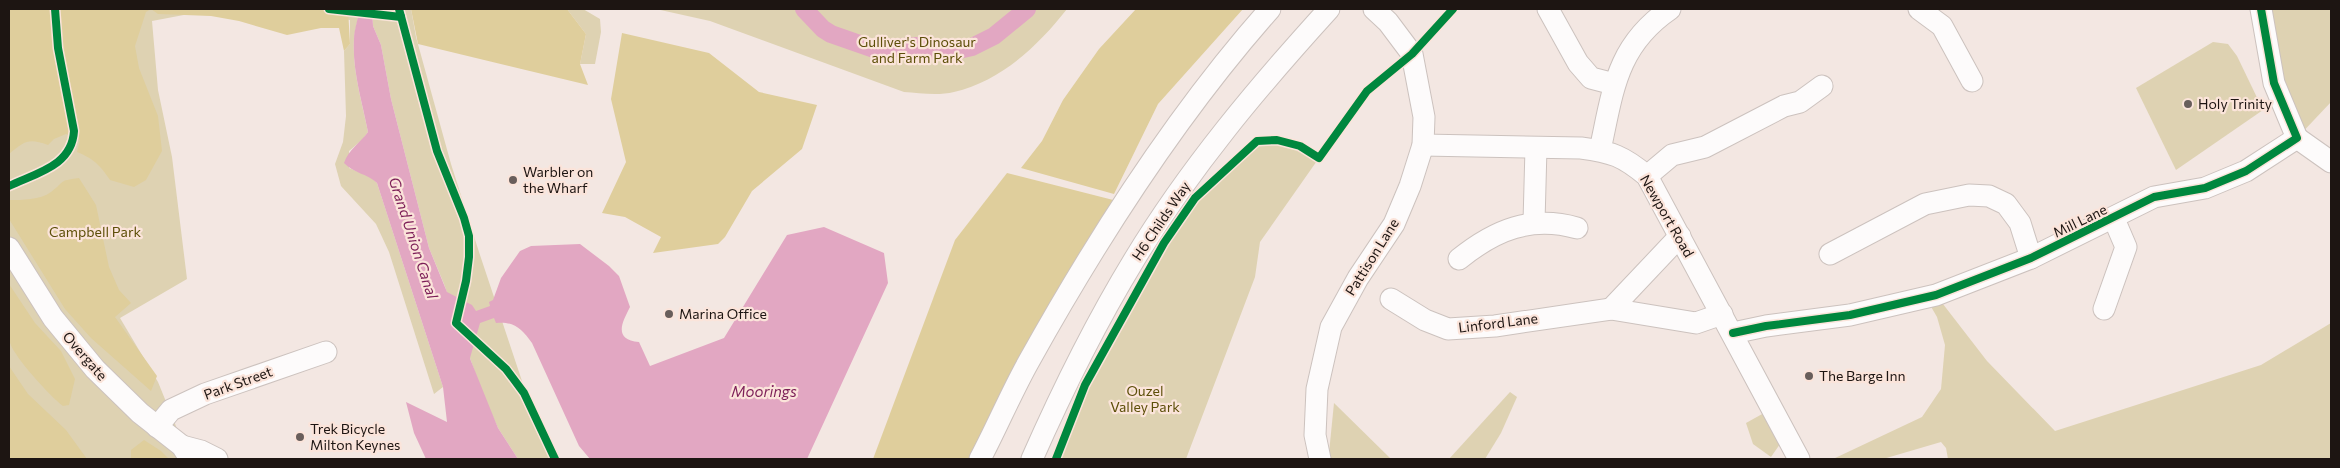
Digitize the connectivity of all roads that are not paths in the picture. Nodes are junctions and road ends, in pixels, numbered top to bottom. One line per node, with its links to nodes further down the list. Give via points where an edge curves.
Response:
1 (1270, 9): 34 (street, via 1234,49 1164,143 1097,245 1028,362)
2 (1329, 9): 35 (street, H6 Childs Way, via 1268,75 1203,159 1151,234 1066,384)
3 (1548, 9): 9 (street, via 1578,64 1591,78)
4 (1919, 9): 8 (street, via 1942,26)
5 (2261, 9): 11 (street, via 2274,83)
6 (1667, 10): 9 (street, via 1628,50)
7 (1384, 13): 12 (street, Pattison Lane, via 1412,54 1424,117)
8 (1972, 81)
9 (1614, 84): 14 (street)
10 (1822, 86): 16 (street, via 1800,102 1784,106 1705,148 1672,154)
11 (2297, 138): 15 (street); 17 (street, Mill Lane, via 2246,171 2205,188 2154,197)
12 (1423, 145): 13 (street, Newport Road); 36 (street, Pattison Lane, via 1394,224 1358,278 1331,327 1317,389 1315,435)
13 (1536, 148): 14 (street, Newport Road); 18 (street)
14 (1600, 150): 16 (street, Newport Road, via 1626,159)
15 (2331, 162)
16 (1647, 176): 20 (street, Newport Road)
17 (2114, 219): 23 (street, Mill Lane); 27 (street, via 2126,247)
18 (1534, 222): 19 (street, via 1559,222); 24 (street, via 1497,234)
19 (1577, 228)
20 (1680, 236): 26 (street); 28 (street, Newport Road)
21 (9, 248): 31 (street, Overgate, via 53,318 83,354 140,413)
22 (1830, 254): 23 (street, via 1925,204 1969,195 1989,196 2006,204 2020,223)
23 (2031, 258): 29 (street, Mill Lane, via 1926,298 1850,315 1766,326)
24 (1459, 259)
25 (1391, 299): 26 (street, Linford Lane, via 1425,320 1448,329 1495,326)
26 (1611, 309): 28 (street, Linford Lane, via 1696,324)
27 (2104, 309)
28 (1722, 314): 29 (street, Newport Road)
29 (1733, 334): 37 (street, Newport Road)
30 (326, 352): 31 (street, Park Street, via 205,394 171,410)
31 (158, 427): 32 (street, Overgate)
32 (186, 453): 33 (street, Overgate, via 202,451)
33 (217, 459)
34 (980, 459)
35 (1032, 459)
36 (1320, 459)
37 (1799, 459)

